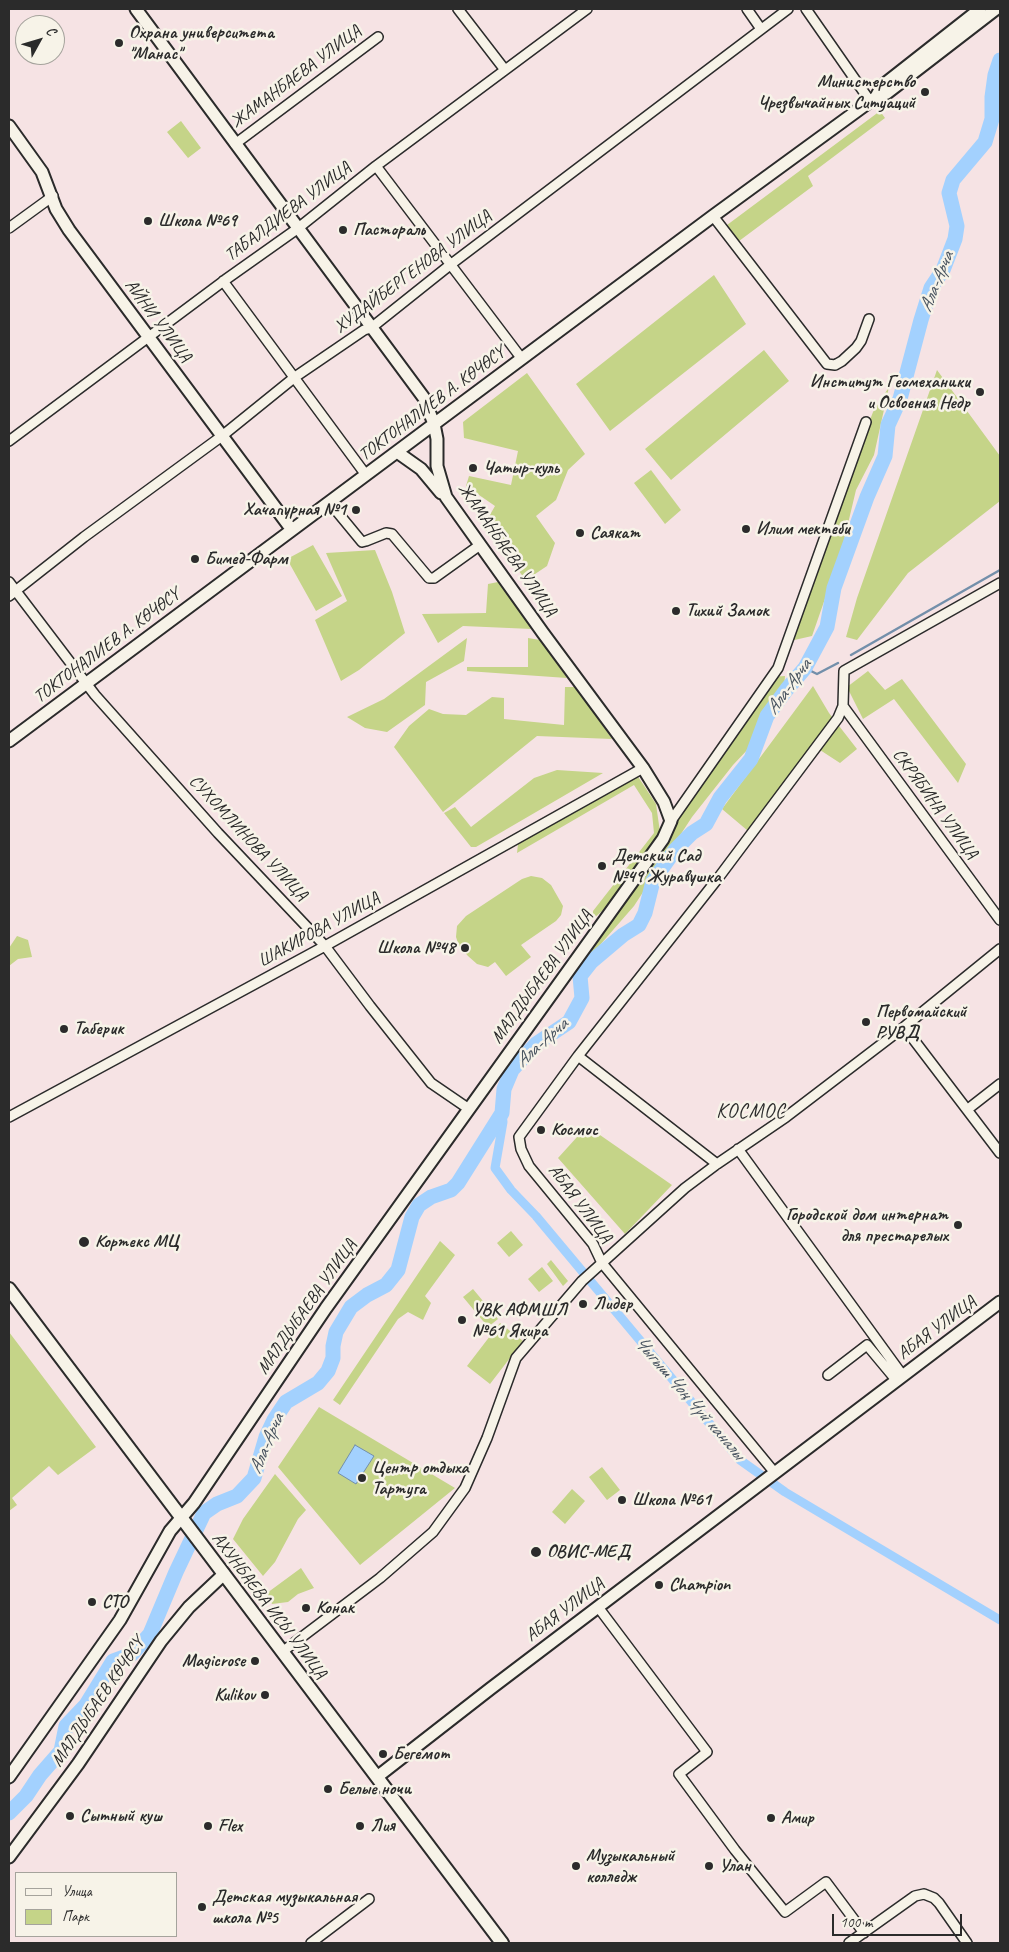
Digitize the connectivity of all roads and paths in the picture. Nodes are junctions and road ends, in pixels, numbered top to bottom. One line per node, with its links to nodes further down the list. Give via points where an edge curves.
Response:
1 (136, 9): 15 (street, ЖАМАНБАЕВА УЛИЦА)
2 (458, 9): 12 (street)
3 (586, 9): 12 (street, ТАБАЛДИЕВА УЛИЦА)
4 (747, 9): 10 (street)
5 (788, 9): 10 (street, ХУДАЙБЕРГЕНОВА УЛИЦА)
6 (806, 9): 13 (street)
7 (980, 9): 9 (street, ТОКТОНАЛИЕВ А. КӨЧӨСҮ)
8 (996, 9): 9 (street, ТОКТОНАЛИЕВ А. КӨЧӨСҮ)
9 (971, 22): 13 (street, ТОКТОНАЛИЕВ А. КӨЧӨСҮ, via 887,93)
10 (761, 29): 21 (street, ХУДАЙБЕРГЕНОВА УЛИЦА)
11 (378, 37): 15 (street, ЖАМАНБАЕВА УЛИЦА)
12 (505, 70): 16 (street, ТАБАЛДИЕВА УЛИЦА)
13 (873, 99): 18 (street, ТОКТОНАЛИЕВ А. КӨЧӨСҮ)
14 (9, 126): 17 (street, АЙНИ УЛИЦА, via 42,172)
15 (235, 144): 20 (street, ЖАМАНБАЕВА УЛИЦА)
16 (376, 166): 20 (street, ТАБАЛДИЕВА УЛИЦА); 21 (street)
17 (53, 196): 19 (street); 25 (street, АЙНИ УЛИЦА, via 65,224)
18 (713, 216): 23 (street, via 828,364 835,365 856,348); 26 (street, ТОКТОНАЛИЕВ А. КӨЧӨСҮ)
19 (9, 228)
20 (297, 229): 22 (street, ТАБАЛДИЕВА УЛИЦА); 24 (street, ЖАМАНБАЕВА УЛИЦА)
21 (450, 265): 24 (street, ХУДАЙБЕРГЕНОВА УЛИЦА); 26 (street)
22 (223, 281): 25 (street, ТАБАЛДИЕВА УЛИЦА); 27 (street)
23 (869, 319)
24 (371, 328): 27 (street, ХУДАЙБЕРГЕНОВА УЛИЦА); 29 (street, ЖАМАНБАЕВА УЛИЦА, via 424,398)
25 (148, 336): 30 (street, АЙНИ УЛИЦА); 31 (street, ТАБАЛДИЕВА УЛИЦА)
26 (522, 359): 29 (street, ТОКТОНАЛИЕВ А. КӨЧӨСҮ)
27 (295, 377): 30 (street, ХУДАЙБЕРГЕНОВА УЛИЦА); 33 (street)
28 (866, 422): 45 (street, МАЛДЫБАЕВА УЛИЦА, via 778,668)
29 (434, 424): 32 (street, ТОКТОНАЛИЕВ А. КӨЧӨСҮ); 34 (street, ЖАМАНБАЕВА УЛИЦА, via 438,466)
30 (222, 436): 36 (street, АЙНИ УЛИЦА); 40 (street, ХУДАЙБЕРГЕНОВА УЛИЦА)
31 (9, 441)
32 (397, 452): 33 (street, ТОКТОНАЛИЕВ А. КӨЧӨСҮ); 34 (street, via 421,469)
33 (366, 475): 35 (street, ТОКТОНАЛИЕВ А. КӨЧӨСҮ)
34 (446, 498): 37 (street, ЖАМАНБАЕВА УЛИЦА)
35 (329, 502): 36 (street, ТОКТОНАЛИЕВ А. КӨЧӨСҮ); 37 (street, via 362,542 386,533 392,534 429,578 434,578)
36 (292, 530): 41 (street, ТОКТОНАЛИЕВ А. КӨЧӨСҮ)
37 (480, 545): 44 (street, ЖАМАНБАЕВА УЛИЦА)
38 (9, 582): 40 (street, СУХОМЛИНОВА УЛИЦА)
39 (1000, 583): 42 (street, via 844,671)
40 (12, 594): 41 (street, СУХОМЛИНОВА УЛИЦА)
41 (85, 683): 43 (street, ТОКТОНАЛИЕВ А. КӨЧӨСҮ); 47 (street, СУХОМЛИНОВА УЛИЦА, via 218,833)
42 (843, 706): 46 (street, СКРЯБИНА УЛИЦА); 50 (street, via 838,718 719,877)
43 (10, 738)
44 (643, 768): 45 (street, ЖАМАНБАЕВА УЛИЦА, via 664,802); 47 (street, ШАКИРОВА УЛИЦА)
45 (671, 821): 52 (street, МАЛДЫБАЕВА УЛИЦА, via 663,839)
46 (1000, 920)
47 (326, 946): 52 (street, СУХОМЛИНОВА УЛИЦА, via 431,1083); 54 (street, ШАКИРОВА УЛИЦА)
48 (1000, 949): 49 (street)
49 (904, 1027): 53 (street); 55 (street)
50 (578, 1056): 57 (street); 58 (street, АБАЯ УЛИЦА, via 519,1137 529,1166 593,1244)
51 (1000, 1084): 53 (street)
52 (469, 1109): 64 (street, МАЛДЫБАЕВА УЛИЦА, via 326,1308)
53 (968, 1109): 56 (street)
54 (9, 1117)
55 (738, 1149): 57 (street); 62 (street)
56 (1000, 1153)
57 (716, 1164): 58 (street)
58 (602, 1263): 63 (street, АБАЯ УЛИЦА); 67 (street, via 516,1358 472,1474 433,1532 380,1578)
59 (9, 1289): 64 (main road, АХУНБАЕВА ИСЫ УЛИЦА)
60 (1000, 1302): 62 (street, АБАЯ УЛИЦА)
61 (828, 1375): 62 (street, via 867,1345)
62 (900, 1378): 63 (street, АБАЯ УЛИЦА)
63 (768, 1478): 66 (street, АБАЯ УЛИЦА)
64 (184, 1523): 65 (main road, АХУНБАЕВА ИСЫ УЛИЦА); 68 (street, МАЛДЫБАЕВ КӨЧӨСҮ, via 170,1531 120,1620)
65 (224, 1574): 67 (main road, АХУНБАЕВА ИСЫ УЛИЦА); 70 (street, МАЛДЫБАЕВ КӨЧӨСҮ, via 189,1607 161,1641 78,1764)
66 (598, 1607): 69 (street, АБАЯ УЛИЦА); 72 (street, via 707,1752 679,1774 785,1912 826,1882)
67 (282, 1652): 69 (main road, АХУНБАЕВА ИСЫ УЛИЦА)
68 (9, 1777)
69 (377, 1777): 74 (main road, АХУНБАЕВА ИСЫ УЛИЦА)
70 (9, 1857)
71 (369, 1899): 73 (street)
72 (864, 1933): 75 (street); 76 (street, via 915,1896 924,1894 939,1903)
73 (310, 1943)
74 (502, 1943)
75 (849, 1943)
76 (967, 1943)

